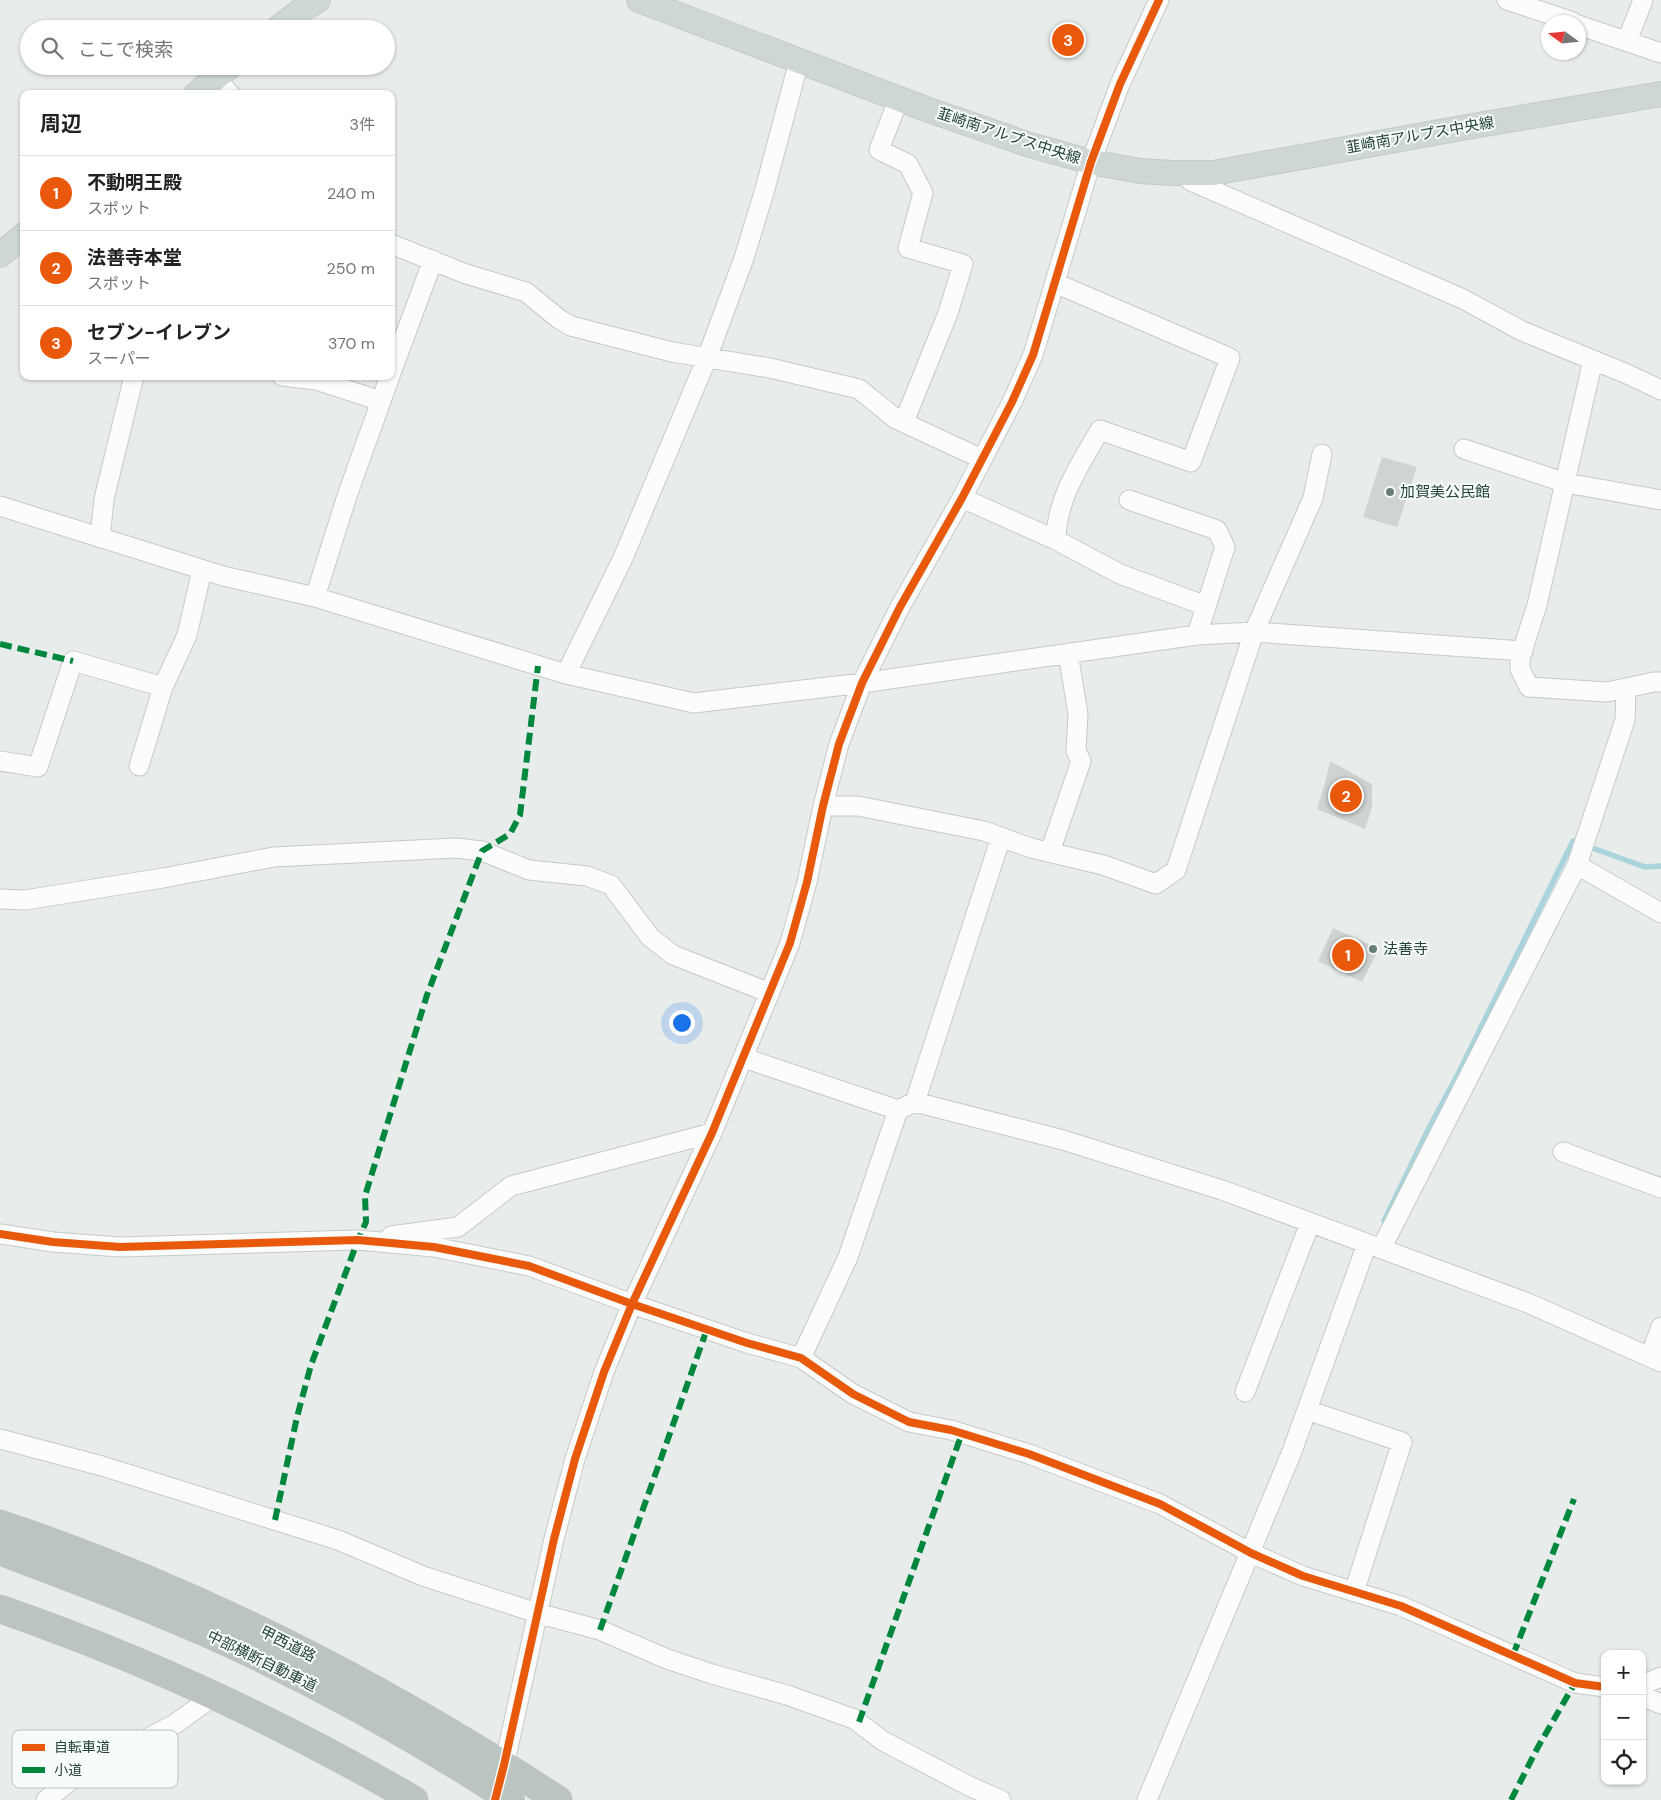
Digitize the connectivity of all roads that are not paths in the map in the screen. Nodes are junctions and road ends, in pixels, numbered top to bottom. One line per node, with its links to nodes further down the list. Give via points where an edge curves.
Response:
1 (318, 0): 7 (main road)
2 (639, 0): 11 (main road, 韮崎南アルプス中央線)
3 (1159, 0): 16 (street, via 1120,84)
4 (1507, 0): 6 (street)
5 (1643, 0): 9 (street)
6 (1551, 15)
7 (289, 20)
8 (1586, 27): 9 (street)
9 (1627, 41): 10 (street)
10 (1661, 53)
11 (799, 61): 15 (main road, 韮崎南アルプス中央線); 23 (street, via 744,258)
12 (225, 79): 13 (main road)
13 (204, 90)
14 (1661, 94): 17 (main road, 韮崎南アルプス中央線, via 1213,172)
15 (899, 98): 16 (main road, 韮崎南アルプス中央線, via 1030,145); 31 (street, via 879,150 908,164 923,193 908,248 963,264 948,313)
16 (1091, 162): 17 (main road, 韮崎南アルプス中央線, via 1140,171); 22 (street)
17 (1183, 173): 24 (street, via 1191,181 1463,299 1522,330)
18 (20, 238): 20 (main road)
19 (395, 246): 21 (street)
20 (0, 255)
21 (433, 260): 23 (street, via 466,274 526,292 572,326); 25 (street)
22 (1055, 284): 34 (street, via 1033,355); 41 (street, via 1230,358 1191,462 1100,430 1073,476 1056,525)
23 (707, 358): 31 (street, via 770,368 859,389); 49 (street, via 624,558)
24 (1593, 360): 29 (street); 35 (street)
25 (395, 364)
26 (133, 380): 40 (street, via 104,499)
27 (316, 380): 30 (street)
28 (389, 380): 30 (street)
29 (1661, 390)
30 (381, 402): 43 (street)
31 (904, 422): 34 (street)
32 (1464, 449): 35 (street)
33 (1322, 454): 45 (street, via 1314,498)
34 (982, 459): 36 (street)
35 (1566, 483): 38 (street); 47 (street)
36 (962, 498): 41 (street); 51 (street, via 900,607)
37 (1129, 500): 44 (street, via 1217,530 1225,547)
38 (1661, 500)
39 (0, 506): 40 (street)
40 (100, 538): 42 (street)
41 (1056, 540): 44 (street, via 1120,574)
42 (202, 570): 43 (street); 52 (street, via 187,635)
43 (315, 597): 49 (street)
44 (1206, 606): 46 (street)
45 (1254, 632): 46 (street); 47 (street); 58 (street, via 1176,870 1156,884 1102,865)
46 (1197, 635): 48 (street)
47 (1523, 651): 53 (street, via 1520,669 1529,687 1607,692)
48 (1068, 653): 51 (street); 58 (street, via 1078,714 1076,751 1080,760)
49 (566, 674): 51 (street, via 694,703)
50 (1661, 682): 53 (street)
51 (862, 683): 56 (street, via 838,744)
52 (164, 687): 54 (street, via 73,661 38,767); 55 (street)
53 (1626, 688): 59 (street, via 1625,720)
54 (0, 761)
55 (139, 766)
56 (823, 806): 57 (street, via 858,806); 62 (street, via 790,943)
57 (1001, 837): 58 (street); 64 (street)
58 (1050, 852)
59 (1578, 860): 61 (street); 71 (street)
60 (0, 899): 62 (street, via 34,898 274,857 456,848 482,851 530,870 587,876 611,885 650,937 673,955)
61 (1661, 913)
62 (770, 993): 63 (street)
63 (744, 1058): 64 (street); 65 (street)
64 (907, 1106): 68 (street, via 1063,1140 1222,1190); 74 (street, via 848,1257)
65 (712, 1133): 70 (street, via 511,1186 458,1227); 72 (street)
66 (1563, 1152): 67 (street)
67 (1661, 1188)
68 (1310, 1223): 71 (street); 76 (street)
69 (0, 1234): 70 (street, via 120,1247)
70 (358, 1240): 72 (street, via 434,1247 530,1266)
71 (1374, 1246): 75 (street, via 1528,1303); 77 (street)
72 (632, 1304): 74 (street); 84 (street, via 604,1372 575,1459)
73 (1661, 1327): 75 (street)
74 (801, 1358): 81 (street, via 853,1394 909,1422 952,1430 1029,1454 1160,1504)
75 (1656, 1360)
76 (1245, 1392)
77 (1307, 1410): 81 (street); 82 (street, via 1402,1442)
78 (0, 1439): 84 (street, via 102,1466 338,1540 424,1576)
79 (0, 1524): 92 (highway, 甲西道路, via 132,1572 222,1611 319,1660)
80 (0, 1551): 97 (highway, 中部横断自動車道, bridge, via 112,1593 229,1644 352,1705)
81 (1251, 1553): 82 (street, via 1303,1576); 100 (street)
82 (1354, 1592): 87 (street, via 1401,1606 1575,1683)
83 (0, 1609): 88 (highway, via 122,1655)
84 (537, 1613): 92 (street); 99 (street, via 600,1630 666,1660 787,1695 854,1719 882,1741)
85 (1661, 1677): 86 (street)
86 (1646, 1683)
87 (1601, 1686)
88 (215, 1695): 91 (street); 95 (highway)
89 (1646, 1698): 90 (street)
90 (1661, 1704)
91 (163, 1730)
92 (504, 1765): 96 (street); 98 (highway, 甲西道路)
93 (61, 1788): 94 (street)
94 (46, 1800)
95 (414, 1800)
96 (495, 1800)
97 (511, 1800)
98 (558, 1800)
99 (1001, 1800)
100 (1147, 1800)

